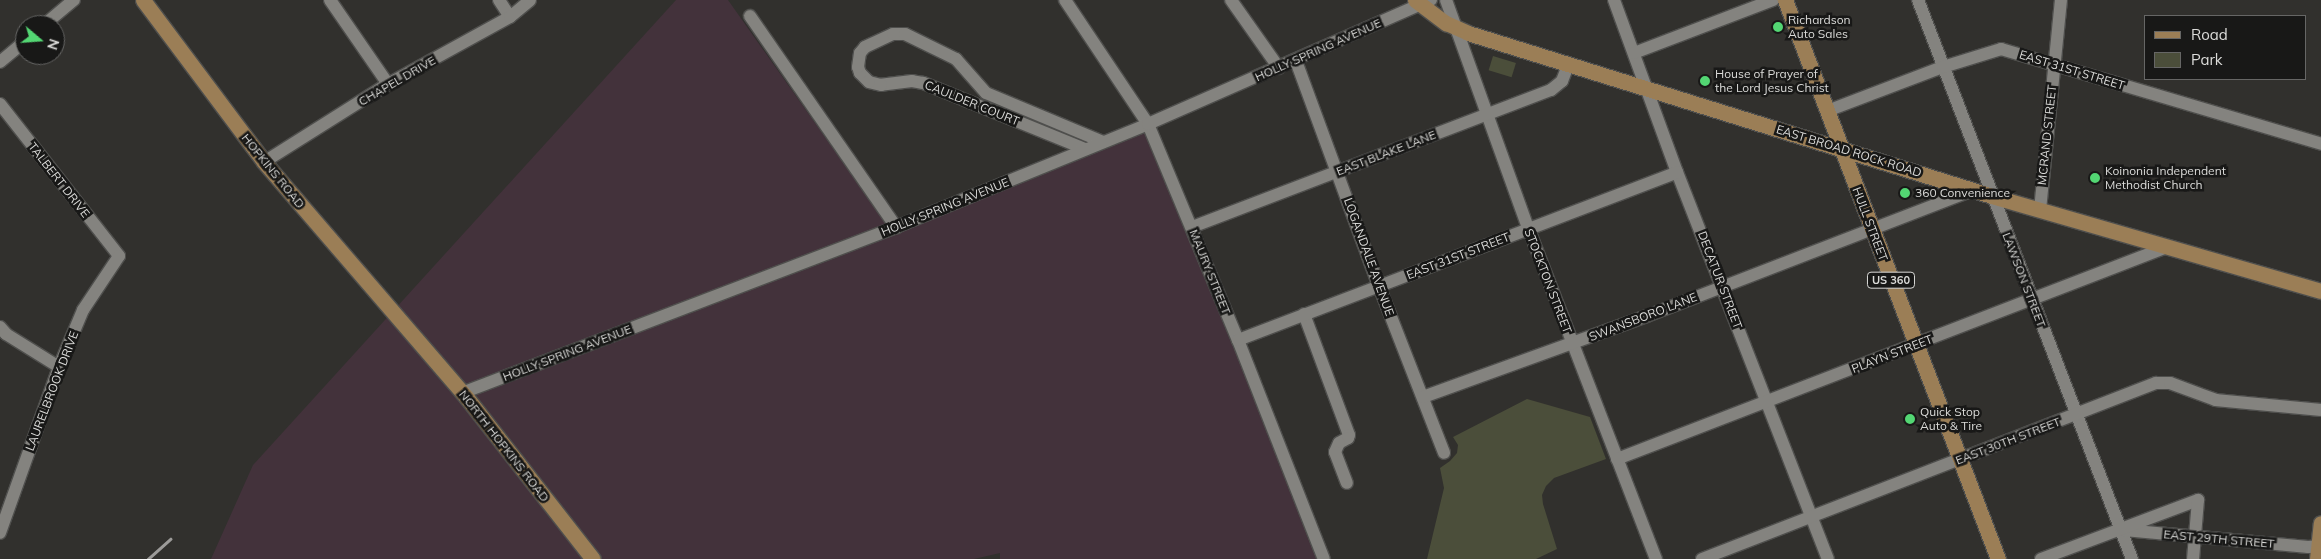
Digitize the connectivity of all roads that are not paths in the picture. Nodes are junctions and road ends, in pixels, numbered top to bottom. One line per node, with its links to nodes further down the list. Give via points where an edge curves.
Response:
1 (74, 0): 15 (street)
2 (143, 0): 37 (main road, HOPKINS ROAD)
3 (330, 0): 27 (street)
4 (499, 0): 17 (street)
5 (530, 0): 17 (street, CHAPEL DRIVE)
6 (1065, 0): 32 (street, MAURY STREET)
7 (1231, 0): 26 (street)
8 (1446, 0): 18 (street, STOCKTON STREET)
9 (1614, 0): 20 (street, DECATUR STREET)
10 (1773, 0): 20 (street)
11 (1785, 0): 30 (main road, HULL STREET / US 360)
12 (1918, 0): 25 (street, LAWSON STREET)
13 (2061, 0): 24 (street, MCRAND STREET)
14 (1422, 1): 18 (main road, EAST BROAD ROCK ROAD, via 1439,19); 21 (street, HOLLY SPRING AVENUE)
15 (56, 15)
16 (750, 16): 43 (street)
17 (510, 17): 27 (street, CHAPEL DRIVE)
18 (1458, 29): 23 (main road, EAST BROAD ROCK ROAD); 31 (street, STOCKTON STREET)
19 (15, 49): 22 (street)
20 (1634, 53): 28 (street, DECATUR STREET)
21 (1296, 61): 26 (street, HOLLY SPRING AVENUE); 38 (street, LOGANDALE AVENUE)
22 (0, 62)
23 (1568, 65): 28 (main road, EAST BROAD ROCK ROAD); 31 (street, EAST BLAKE LANE, via 1562,81 1551,90)
24 (2054, 66): 25 (street, EAST 31ST STREET, via 2001,49); 34 (street, EAST 31ST STREET); 42 (street, MCRAND STREET)
25 (1944, 67): 30 (street, EAST 31ST STREET); 41 (street, LAWSON STREET)
26 (1279, 68): 32 (street, HOLLY SPRING AVENUE)
27 (388, 84): 37 (street, CHAPEL DRIVE)
28 (1648, 89): 36 (main road, EAST BROAD ROCK ROAD); 39 (street, DECATUR STREET)
29 (0, 104): 48 (street, TALBERT DRIVE)
30 (1827, 111): 36 (main road, HULL STREET / US 360)
31 (1486, 114): 38 (street, EAST BLAKE LANE); 45 (street, STOCKTON STREET)
32 (1148, 124): 33 (street, HOLLY SPRING AVENUE); 44 (street, MAURY STREET)
33 (1103, 142): 35 (street, HOLLY SPRING AVENUE); 35 (street, CAULDER COURT, via 986,93 956,59 904,34 893,34 865,47 860,53 860,73 870,82 881,85 912,81 923,83)
34 (2321, 144)
35 (1085, 148): 43 (street, HOLLY SPRING AVENUE)
36 (1841, 148): 40 (main road, EAST BROAD ROCK ROAD); 46 (main road, HULL STREET / US 360)
37 (264, 162): 55 (main road, HOPKINS ROAD)
38 (1338, 172): 44 (street, EAST BLAKE LANE); 49 (street, LOGANDALE AVENUE)
39 (1678, 172): 45 (street, EAST 31ST STREET); 50 (street, DECATUR STREET)
40 (1973, 190): 41 (main road, EAST BROAD ROCK ROAD); 46 (street, SWANSBORO LANE)
41 (1992, 196): 42 (main road, EAST BROAD ROCK ROAD); 52 (street, LAWSON STREET)
42 (2040, 210): 47 (main road, EAST BROAD ROCK ROAD)
43 (896, 227): 60 (street, HOLLY SPRING AVENUE)
44 (1192, 227): 56 (street, MAURY STREET)
45 (1529, 230): 49 (street, EAST 31ST STREET); 57 (street, STOCKTON STREET)
46 (1872, 230): 50 (street, SWANSBORO LANE); 58 (main road, HULL STREET / US 360)
47 (2167, 247): 51 (main road, EAST BROAD ROCK ROAD); 52 (street, PLAYN STREET)
48 (119, 256): 59 (street, LAURELBROOK DRIVE, via 83,310)
49 (1379, 286): 53 (street, EAST 31ST STREET); 61 (street, LOGANDALE AVENUE)
50 (1723, 287): 57 (street, SWANSBORO LANE); 62 (street, DECATUR STREET)
51 (2321, 291)
52 (2032, 300): 58 (street, PLAYN STREET); 64 (street, LAWSON STREET)
53 (1304, 314): 56 (street, EAST 31ST STREET); 68 (street, via 1349,435 1339,443 1335,452)
54 (0, 327): 59 (street)
55 (412, 335): 60 (main road, NORTH HOPKINS ROAD)
56 (1238, 340): 76 (street, MAURY STREET)
57 (1572, 344): 61 (street, SWANSBORO LANE); 66 (street, STOCKTON STREET)
58 (1916, 344): 62 (street, PLAYN STREET); 67 (main road, HULL STREET / US 360)
59 (59, 367): 72 (street, LAURELBROOK DRIVE)
60 (462, 393): 75 (main road, NORTH HOPKINS ROAD)
61 (1423, 397): 65 (street, LOGANDALE AVENUE)
62 (1767, 402): 66 (street, PLAYN STREET); 69 (street, DECATUR STREET)
63 (2321, 410): 64 (street, EAST 30TH STREET, via 2216,400 2162,382)
64 (2076, 414): 67 (street, EAST 30TH STREET); 71 (street, LAWSON STREET)
65 (1444, 453)
66 (1617, 459): 77 (street, STOCKTON STREET)
67 (1960, 459): 69 (street, EAST 30TH STREET); 80 (main road, HULL STREET / US 360)
68 (1346, 483)
69 (1812, 517): 78 (street, EAST 30TH STREET); 79 (street, DECATUR STREET)
70 (2321, 523): 74 (main road)
71 (2120, 529): 73 (street, EAST 29TH STREET); 73 (street, EAST 29TH STREET, via 2198,500); 81 (street, EAST 29TH STREET); 82 (street, LAWSON STREET)
72 (0, 533)
73 (2196, 536): 74 (street, EAST 29TH STREET); 83 (street)
74 (2319, 551)
75 (593, 559)
76 (1324, 559)
77 (1656, 559)
78 (1702, 559)
79 (1828, 559)
80 (1998, 559)
81 (2041, 559)
82 (2132, 559)
83 (2194, 559)

